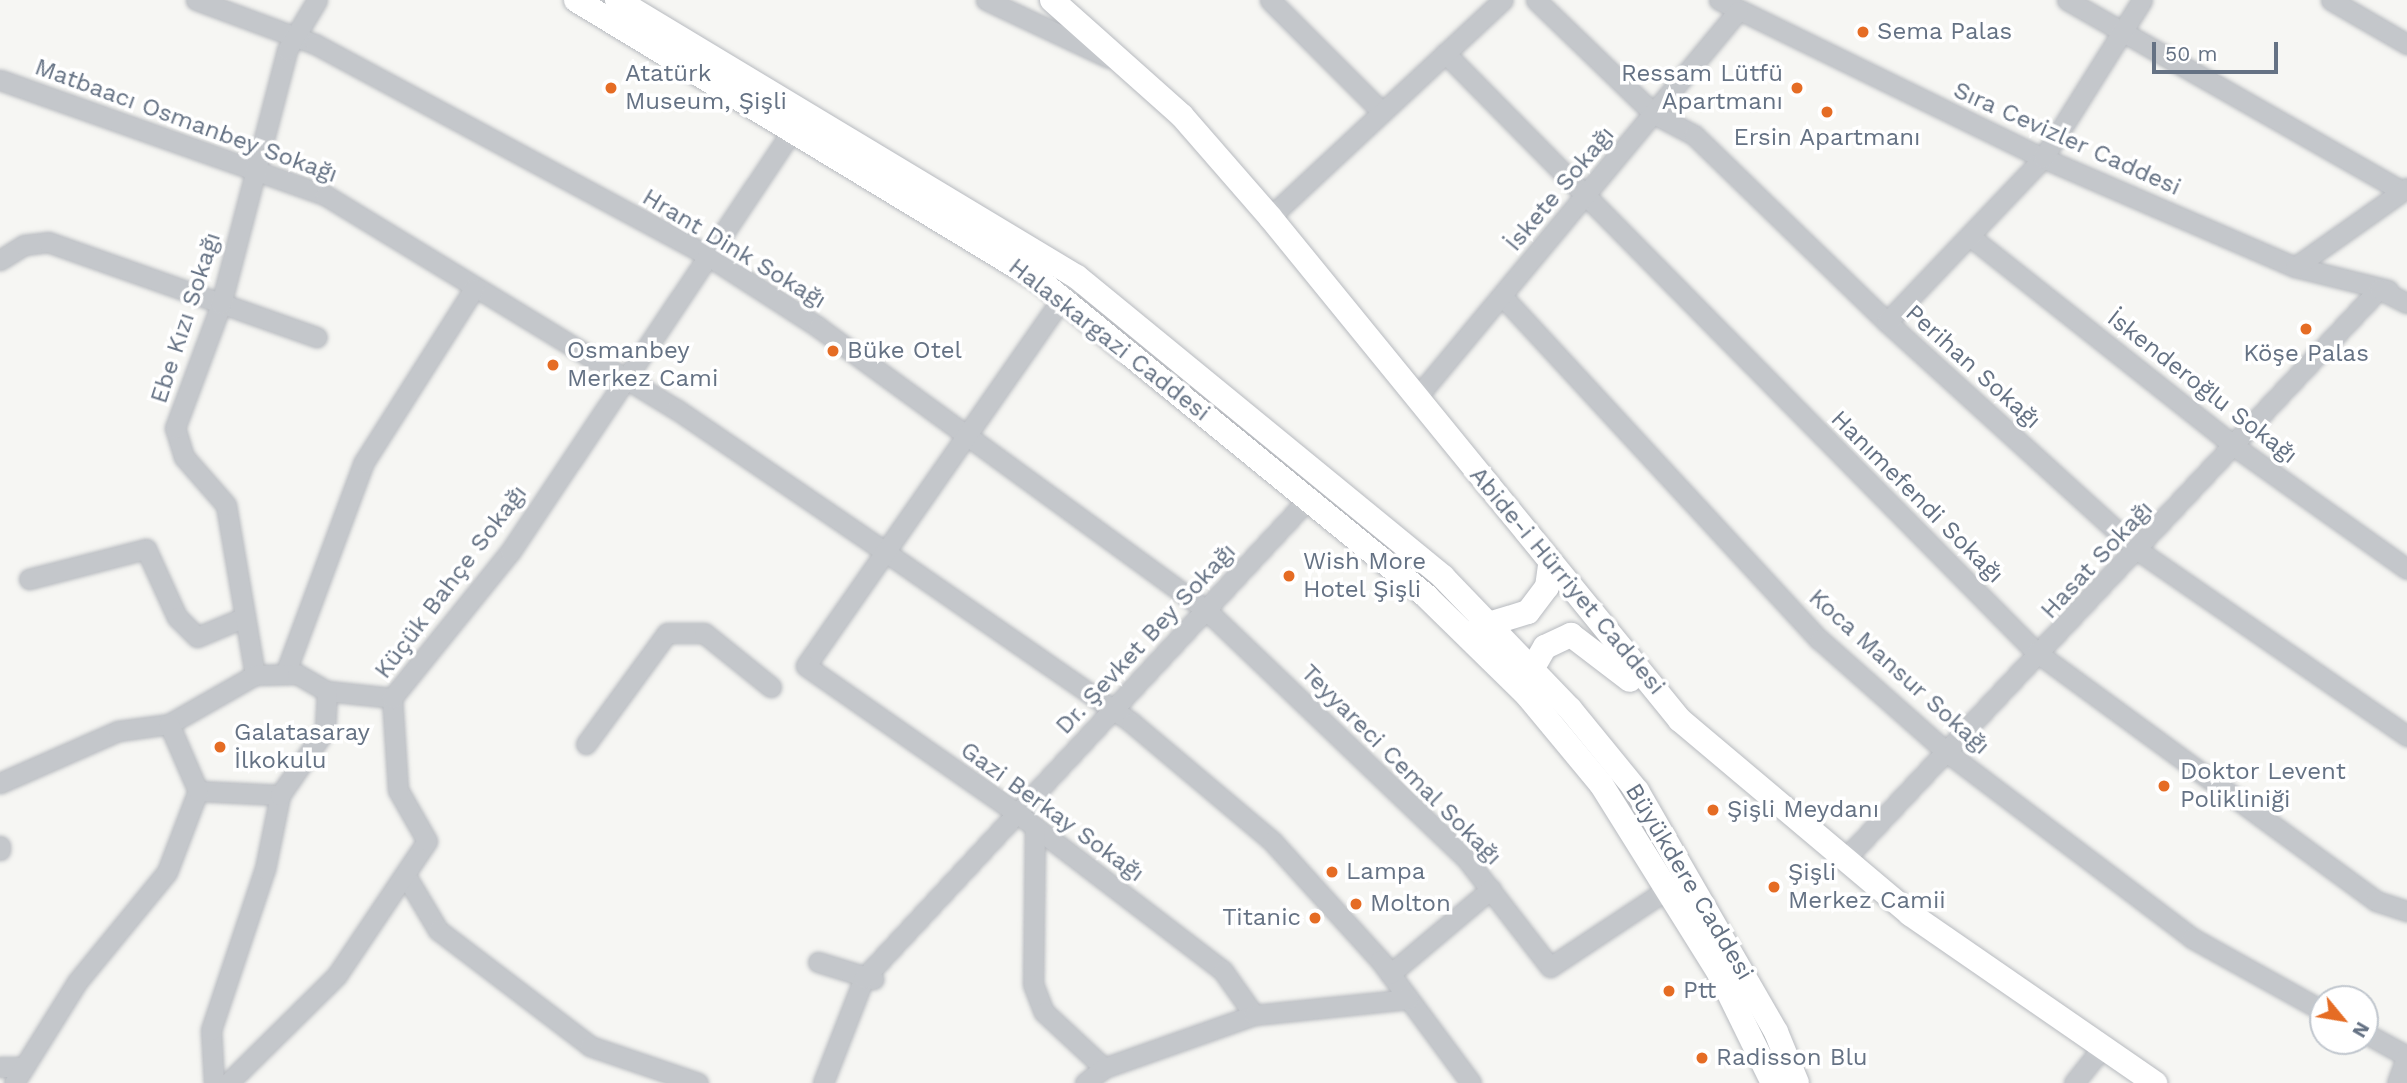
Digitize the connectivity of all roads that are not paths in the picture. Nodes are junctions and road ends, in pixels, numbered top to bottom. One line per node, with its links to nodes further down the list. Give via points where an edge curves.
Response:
1 (196, 0): 16 (street, Hrant Dink Sokağı)
2 (317, 0): 16 (street, Ebe Kızı Sokağı)
3 (576, 0): 23 (main road, Halaskargazi Caddesi)
4 (617, 0): 33 (main road, Halaskargazi Caddesi)
5 (986, 0): 19 (street)
6 (1052, 0): 19 (main road, Abide-i Hürriyet Caddesi)
7 (1270, 0): 21 (street)
8 (1536, 0): 22 (street, Perihan Sokağı)
9 (1719, 0): 14 (street, Sıra Cevizler Caddesi)
10 (2067, 0): 15 (street)
11 (2143, 0): 15 (street)
12 (2331, 0): 17 (street)
13 (1493, 3): 18 (street)
14 (1738, 11): 22 (street, İskete Sokağı); 24 (street, Sıra Cevizler Caddesi)
15 (2123, 31): 24 (street); 26 (street)
16 (295, 37): 25 (street, Ebe Kızı Sokağı); 30 (street, Hrant Dink Sokağı)
17 (2407, 44)
18 (1445, 53): 21 (street); 27 (street, Hanımefendi Sokağı)
19 (1131, 68): 28 (main road, Abide-i Hürriyet Caddesi)
20 (0, 80): 25 (street, Matbaacı Osmanbey Sokağı)
21 (1379, 109): 28 (street)
22 (1654, 114): 27 (street, İskete Sokağı); 41 (street, Perihan Sokağı, via 1694,135)
23 (794, 128): 30 (street, Küçük Bahçe Sokağı); 38 (main road, Halaskargazi Caddesi)
24 (2043, 158): 29 (street); 32 (street, Sıra Cevizler Caddesi)
25 (258, 169): 34 (street, Matbaacı Osmanbey Sokağı, via 325,195); 40 (street, Ebe Kızı Sokağı)
26 (2404, 190): 32 (street)
27 (1585, 195): 37 (street, İskete Sokağı); 57 (street, Hanımefendi Sokağı)
28 (1270, 217): 44 (main road, Abide-i Hürriyet Caddesi)
29 (1972, 238): 41 (street); 46 (street, İskenderoğlu Sokağı)
30 (708, 256): 43 (street, Küçük Bahçe Sokağı); 45 (street, Hrant Dink Sokağı)
31 (0, 260): 40 (street, via 24,245 48,243)
32 (2295, 267): 35 (street, Sıra Cevizler Caddesi)
33 (1077, 277): 38 (street); 56 (main road, Halaskargazi Caddesi, via 1443,577)
34 (474, 289): 43 (street, Matbaacı Osmanbey Sokağı); 59 (street, via 364,462)
35 (2379, 289): 36 (street, Sıra Cevizler Caddesi); 39 (street); 46 (street, Hasat Sokağı)
36 (2407, 290)
37 (1503, 297): 44 (street, İskete Sokağı); 70 (street, Koca Mansur Sokağı, via 1821,640)
38 (1064, 298): 45 (street); 47 (main road, Halaskargazi Caddesi, via 1139,366)
39 (2407, 303)
40 (221, 304): 42 (street); 55 (street, Ebe Kızı Sokağı, via 175,428 184,457 226,505)
41 (1887, 322): 49 (street, Perihan Sokağı)
42 (317, 337)
43 (625, 379): 48 (street, Matbaacı Osmanbey Sokağı); 64 (street, Küçük Bahçe Sokağı, via 510,552)
44 (1417, 397): 50 (main road, Abide-i Hürriyet Caddesi)
45 (964, 436): 48 (street); 54 (street, Hrant Dink Sokağı)
46 (2234, 446): 49 (street, Hasat Sokağı); 51 (street, İskenderoğlu Sokağı)
47 (1310, 497): 53 (main road, Halaskargazi Caddesi); 54 (street, Dr. Şevket Bey Sokağı)
48 (884, 551): 65 (street, Matbaacı Osmanbey Sokağı); 74 (street, Gazi Berkay Sokağı, via 806,666)
49 (2139, 551): 57 (street, Hasat Sokağı); 68 (street, Perihan Sokağı)
50 (1550, 565): 56 (main road, via 1541,599); 66 (main road, Abide-i Hürriyet Caddesi)
51 (2407, 569)
52 (29, 579): 55 (street, via 146,549 166,598 197,637)
53 (1427, 597): 56 (main road, via 1476,626); 63 (main road, Halaskargazi Caddesi)
54 (1205, 609): 65 (street, Dr. Şevket Bey Sokağı); 78 (street, Teyyareci Cemal Sokağı, via 1465,857)
55 (245, 617): 60 (street, Ebe Kızı Sokağı)
56 (1494, 627): 58 (main road, Halaskargazi Caddesi)
57 (2041, 656): 70 (street, Hasat Sokağı); 80 (street, Hanımefendi Sokağı, via 2376,901)
58 (1530, 665): 63 (main road); 66 (main road, via 1554,639 1571,635); 101 (main road, Büyükdere Caddesi, via 1604,747 1663,829 1776,1032)
59 (285, 674): 60 (street); 62 (street)
60 (254, 675): 67 (street)
61 (771, 687): 69 (street, via 704,633 667,634)
62 (327, 691): 64 (street); 73 (street, via 325,730)
63 (1527, 695): 79 (main road, Büyükdere Caddesi, via 1601,784)
64 (392, 698): 77 (street, Küçük Bahçe Sokağı, via 398,790 426,841)
65 (1113, 710): 74 (street, Dr. Şevket Bey Sokağı); 82 (street, Matbaacı Osmanbey Sokağı, via 1272,841)
66 (1680, 719): 76 (main road, Abide-i Hürriyet Caddesi)
67 (169, 724): 71 (street, via 118,731); 72 (street)
68 (2407, 736)
69 (586, 744)
70 (1949, 754): 76 (street, Hasat Sokağı); 85 (street, Koca Mansur Sokağı, via 2192,937)
71 (0, 783)
72 (198, 791): 73 (street); 92 (street, via 167,872 77,982)
73 (280, 794): 93 (street, via 265,869 211,1030)
74 (1018, 814): 75 (street, Gazi Berkay Sokağı); 83 (street, Dr. Şevket Bey Sokağı)
75 (1035, 827): 86 (street, Gazi Berkay Sokağı, via 1223,971); 91 (street, via 1033,984 1044,1012)
76 (1845, 859): 88 (main road, Abide-i Hürriyet Caddesi, via 1929,928)
77 (406, 876): 94 (street, via 337,975); 95 (street, via 438,930 590,1046)
78 (1491, 889): 79 (street, Teyyareci Cemal Sokağı, via 1550,967); 82 (street)
79 (1668, 889): 100 (main road, Büyükdere Caddesi)
80 (2407, 911)
81 (818, 962): 83 (street)
82 (1390, 974): 84 (street, Matbaacı Osmanbey Sokağı)
83 (869, 978): 96 (street, Dr. Şevket Bey Sokağı); 97 (street, Dr. Şevket Bey Sokağı)
84 (1408, 999): 86 (street); 99 (street, Matbaacı Osmanbey Sokağı)
85 (2309, 1003)
86 (1254, 1015): 91 (street)
87 (2379, 1041): 89 (street)
88 (2101, 1049): 102 (street); 103 (main road, Abide-i Hürriyet Caddesi)
89 (2407, 1056): 104 (street)
90 (0, 1067): 92 (street)
91 (1104, 1068): 98 (street)
92 (19, 1075)
93 (214, 1083)
94 (228, 1083)
95 (698, 1083)
96 (823, 1083)
97 (832, 1083)
98 (1085, 1083)
99 (1471, 1083)
100 (1773, 1083)
101 (1797, 1083)
102 (2074, 1083)
103 (2155, 1083)
104 (2396, 1083)

